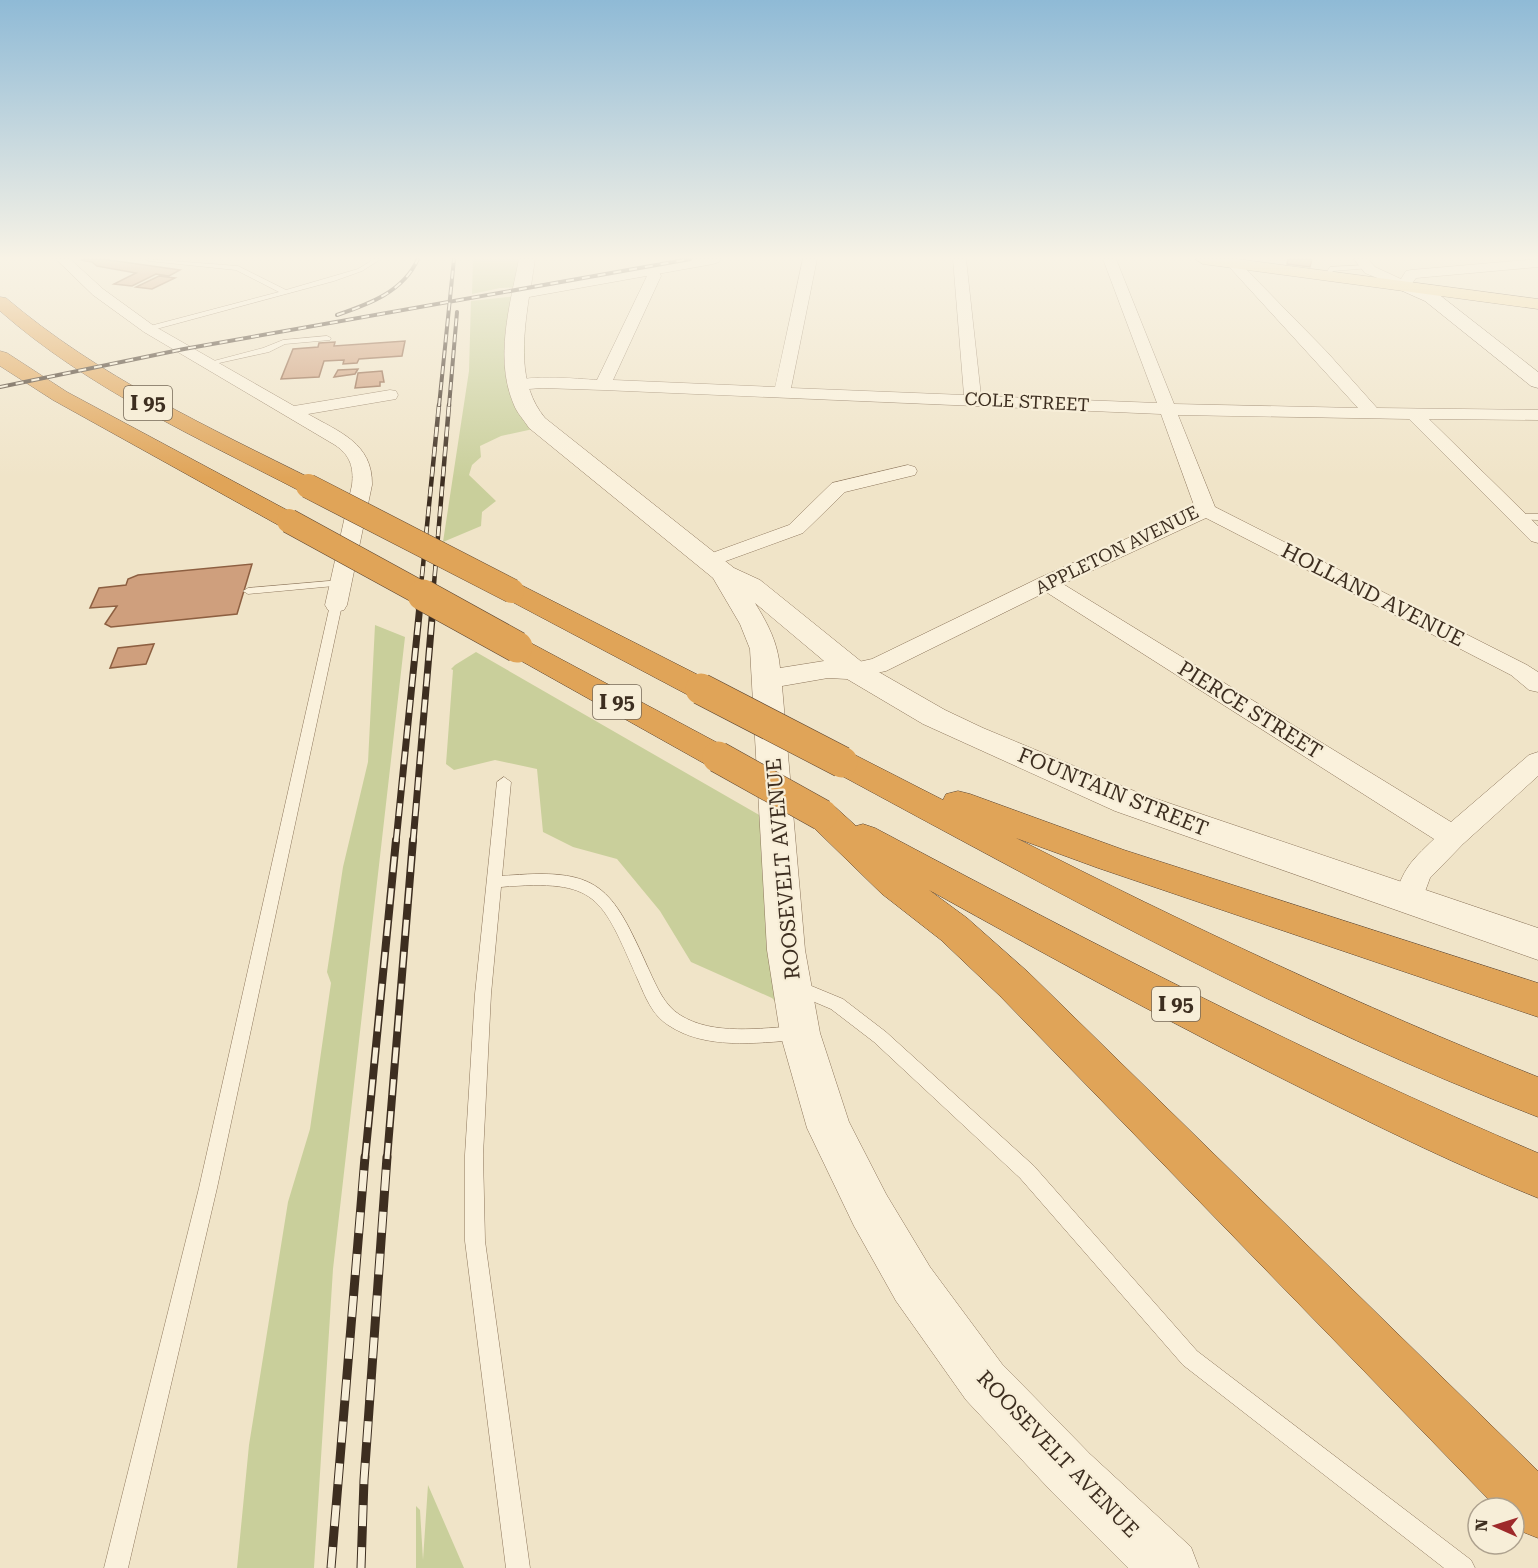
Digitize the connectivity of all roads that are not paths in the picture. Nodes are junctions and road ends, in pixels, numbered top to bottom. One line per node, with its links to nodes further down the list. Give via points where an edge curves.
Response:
1 (37, 332): 38 (highway, I 95, bridge, via 119,386)
2 (155, 332): 12 (street)
3 (516, 332): 14 (street, ROOSEVELT AVENUE)
4 (628, 332): 15 (street)
5 (795, 332): 16 (street)
6 (967, 332): 18 (street)
7 (1138, 332): 19 (street, APPLETON AVENUE)
8 (1297, 332): 21 (street)
9 (1475, 332): 13 (street)
10 (327, 338): 12 (lane, via 283,342)
11 (0, 357): 40 (highway, I 95, bridge, via 60,396)
12 (210, 363): 20 (street)
13 (1538, 382)
14 (516, 385): 15 (street, COLE STREET); 29 (street, ROOSEVELT AVENUE, via 522,405 537,423)
15 (603, 385): 16 (street, COLE STREET)
16 (782, 392): 18 (street, COLE STREET)
17 (390, 395): 20 (street)
18 (973, 400): 19 (street, COLE STREET)
19 (1168, 409): 21 (street, COLE STREET); 25 (street, APPLETON AVENUE)
20 (291, 412): 30 (street, via 347,444 362,463 362,485)
21 (1372, 412): 22 (street, COLE STREET)
22 (1413, 413): 23 (street, COLE STREET); 26 (street)
23 (1538, 415)
24 (908, 471): 29 (street, via 839,487 796,529)
25 (1206, 510): 31 (street, APPLETON AVENUE); 36 (street, HOLLAND AVENUE, via 1519,670)
26 (1518, 517): 27 (lane); 28 (street)
27 (1538, 517)
28 (1538, 537)
29 (716, 567): 34 (street, FOUNTAIN STREET, via 752,586); 35 (street, ROOSEVELT AVENUE, via 754,624 764,650)
30 (341, 583): 32 (lane); 33 (street)
31 (1047, 583): 34 (street, APPLETON AVENUE, via 878,666); 41 (street, PIERCE STREET)
32 (248, 591)
33 (336, 605): 51 (lane, via 208,1188)
34 (853, 670): 35 (street, via 828,669); 43 (street, FOUNTAIN STREET, via 944,722 1127,802)
35 (767, 679): 45 (street, ROOSEVELT AVENUE, via 786,950)
36 (1538, 684)
37 (1538, 761): 41 (street)
38 (842, 762): 46 (highway, via 1111,859); 48 (highway, I 95, via 1256,974 1380,1032)
39 (504, 782): 42 (lane)
40 (822, 815): 49 (highway, I 95, via 1256,1045); 50 (highway, via 895,884 949,925 1014,984)
41 (1453, 837): 43 (street, via 1417,873)
42 (494, 882): 47 (lane, via 551,877 578,882 599,894 618,917 656,1002 666,1015 681,1024 721,1034); 52 (lane, via 483,994 473,1196)
43 (1408, 900): 44 (street, FOUNTAIN STREET)
44 (1538, 944)
45 (792, 985): 47 (street, ROOSEVELT AVENUE); 54 (lane, via 837,1004 880,1037 1028,1172 1190,1358)
46 (1538, 1000)
47 (800, 1033): 53 (street, ROOSEVELT AVENUE, via 829,1128 913,1284 984,1382)
48 (1538, 1097)
49 (1538, 1176)
50 (1538, 1510)
51 (116, 1568)
52 (519, 1568)
53 (1170, 1568)
54 (1463, 1568)

